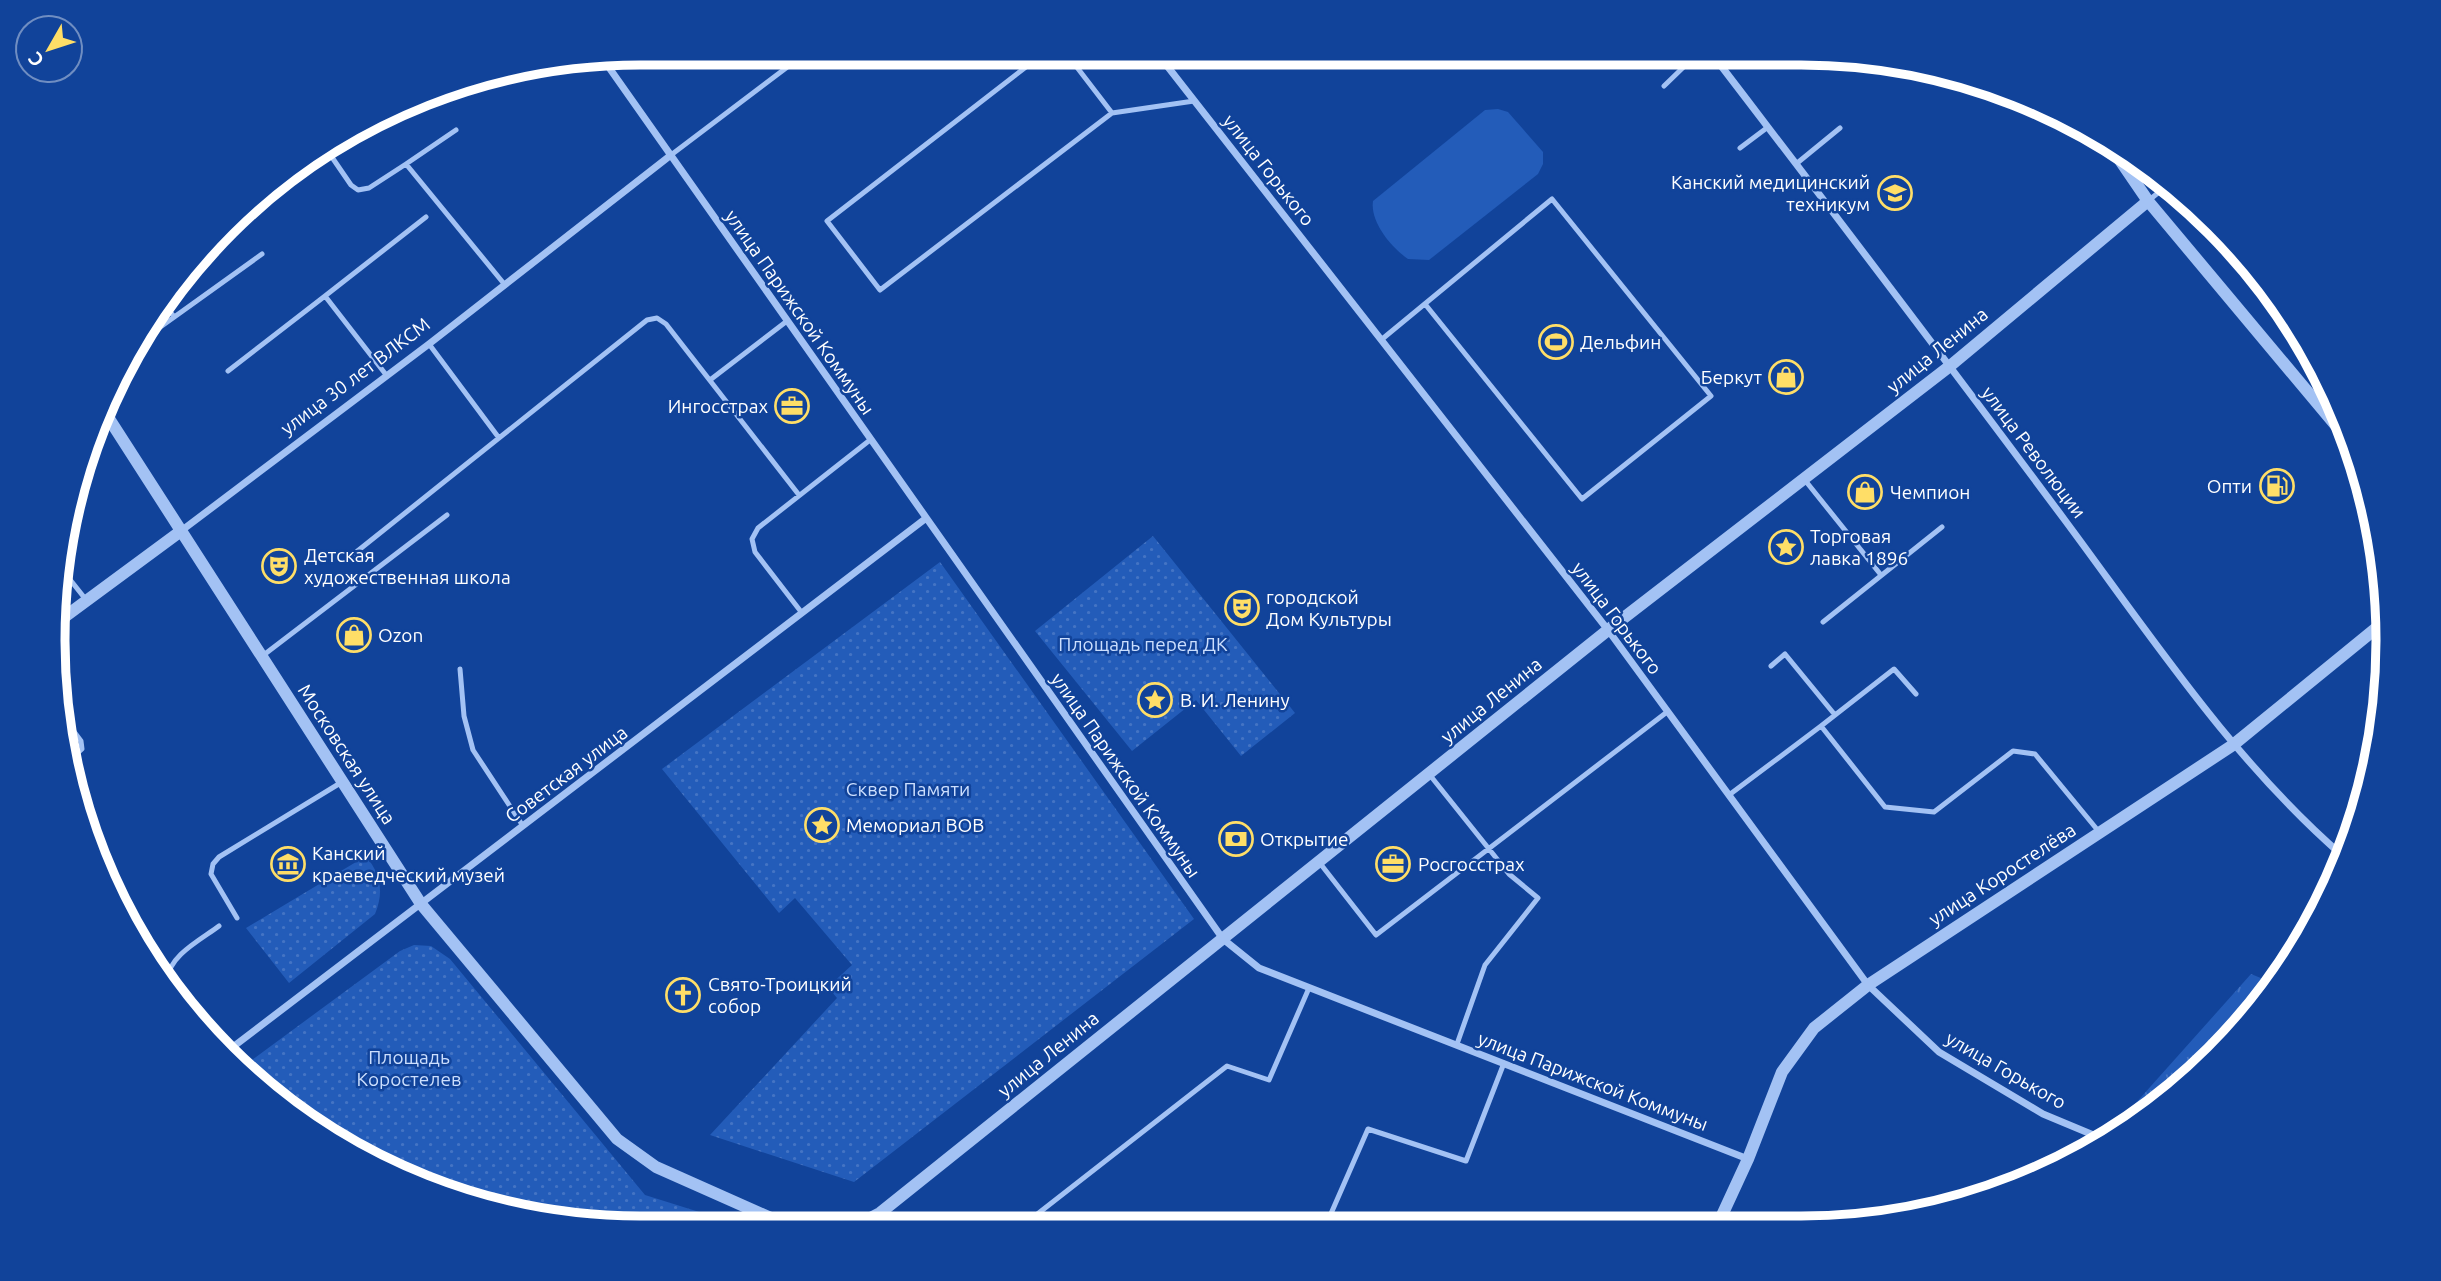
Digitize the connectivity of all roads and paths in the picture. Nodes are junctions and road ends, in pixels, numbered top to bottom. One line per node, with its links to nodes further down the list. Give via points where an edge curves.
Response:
1 (790, 65): 15 (lane)
2 (1028, 65): 10 (lane, via 827,220 880,290)
3 (1075, 65): 10 (lane)
4 (1166, 65): 9 (street, улица Горького)
5 (1686, 65): 8 (lane)
6 (1720, 65): 11 (street, улица Революции)
7 (608, 66): 15 (street, улица Парижской Коммуны)
8 (1664, 86)
9 (1194, 100): 10 (lane); 31 (street, улица Горького)
10 (1112, 113)
11 (1768, 127): 14 (lane); 18 (street, улица Революции)
12 (1840, 128): 18 (lane)
13 (456, 130): 17 (lane)
14 (1740, 148)
15 (671, 155): 24 (street, улица 30 лет ВЛКСМ); 29 (street, улица Парижской Коммуны)
16 (331, 156): 17 (lane, via 358,190)
17 (406, 164): 24 (lane)
18 (1796, 164): 33 (street, улица Революции)
19 (2123, 164): 21 (street)
20 (2160, 191): 21 (lane)
21 (2148, 201): 33 (street, улица Ленина); 38 (street)
22 (426, 217): 25 (lane)
23 (262, 254): 28 (lane)
24 (505, 285): 32 (street, улица 30 лет ВЛКСМ)
25 (325, 296): 34 (lane); 35 (lane)
26 (1425, 304): 26 (lane, via 1552,200 1711,396 1582,499); 31 (lane)
27 (169, 311): 28 (lane)
28 (174, 317): 30 (lane)
29 (787, 321): 36 (lane); 40 (street, улица Парижской Коммуны)
30 (157, 330)
31 (1381, 340): 55 (street, улица Горького)
32 (429, 344): 35 (street, улица 30 лет ВЛКСМ); 39 (lane)
33 (1950, 366): 41 (street, улица Ленина); 64 (street, улица Революции)
34 (228, 371)
35 (387, 376): 46 (street, улица 30 лет ВЛКСМ)
36 (710, 380): 39 (lane, via 666,324 657,318 647,320); 42 (lane)
37 (109, 419): 46 (street, Московская улица)
38 (2333, 423)
39 (499, 438): 47 (lane)
40 (870, 440): 42 (lane); 44 (street, улица Парижской Коммуны)
41 (1804, 479): 48 (lane); 55 (street, улица Ленина)
42 (799, 495): 51 (lane, via 758,528 752,539 755,552)
43 (447, 515): 56 (lane)
44 (925, 519): 51 (street, Советская улица); 77 (street, улица Парижской Коммуны)
45 (1942, 527): 48 (lane)
46 (181, 531): 50 (street, улица 30 лет ВЛКСМ); 56 (street, Московская улица)
47 (355, 553)
48 (1881, 575): 53 (lane)
49 (69, 578): 50 (lane)
50 (87, 601): 52 (street, улица 30 лет ВЛКСМ)
51 (802, 613): 69 (street, Советская улица)
52 (66, 617)
53 (1823, 622)
54 (2376, 629): 64 (street, улица Коростелёва)
55 (1608, 630): 60 (street, улица Горького); 66 (street, улица Ленина)
56 (261, 657): 67 (street, Московская улица)
57 (1771, 666): 61 (lane, via 1785,654)
58 (460, 669): 69 (lane, via 473,750)
59 (1916, 694): 61 (lane, via 1894,669)
60 (1668, 712): 68 (street, улица Горького); 71 (lane)
61 (1835, 715): 62 (lane)
62 (1821, 726): 68 (lane); 70 (lane, via 1885,807 1934,812 2013,751 2035,754)
63 (72, 729): 65 (lane, via 81,741 82,749)
64 (2233, 745): 70 (street, улица Коростелёва); 72 (street, улица Революции)
65 (76, 754)
66 (1429, 774): 71 (lane); 73 (street, улица Ленина)
67 (342, 782): 74 (street, Московская улица); 75 (lane, via 213,864 211,874)
68 (1729, 795): 79 (street, улица Горького)
69 (523, 826): 74 (street, Советская улица)
70 (2100, 833): 79 (street, улица Коростелёва)
71 (1488, 848): 73 (lane, via 1376,935); 81 (lane, via 1509,874 1538,898 1485,965)
72 (2336, 850)
73 (1320, 862): 77 (street, улица Ленина)
74 (421, 904): 82 (street, Советская улица); 86 (street, Московская улица, via 617,1139 656,1167)
75 (237, 918)
76 (219, 926): 78 (lane)
77 (1223, 939): 80 (street, улица Парижской Коммуны, via 1259,968); 87 (street, улица Ленина)
78 (169, 969)
79 (1868, 985): 84 (street, улица Горького, via 1939,1052 2043,1114); 85 (street, улица Коростелёва, via 1814,1028 1782,1072)
80 (1309, 988): 81 (street, улица Парижской Коммуны); 88 (lane, via 1269,1080 1227,1066)
81 (1457, 1044): 83 (street, улица Парижской Коммуны)
82 (232, 1047)
83 (1504, 1063): 85 (street, улица Парижской Коммуны); 89 (lane, via 1466,1161 1368,1129)
84 (2094, 1135)
85 (1748, 1159): 90 (street, улица Коростелёва)
86 (766, 1216)
87 (875, 1216)
88 (1035, 1216)
89 (1330, 1216)
90 (1722, 1216)

